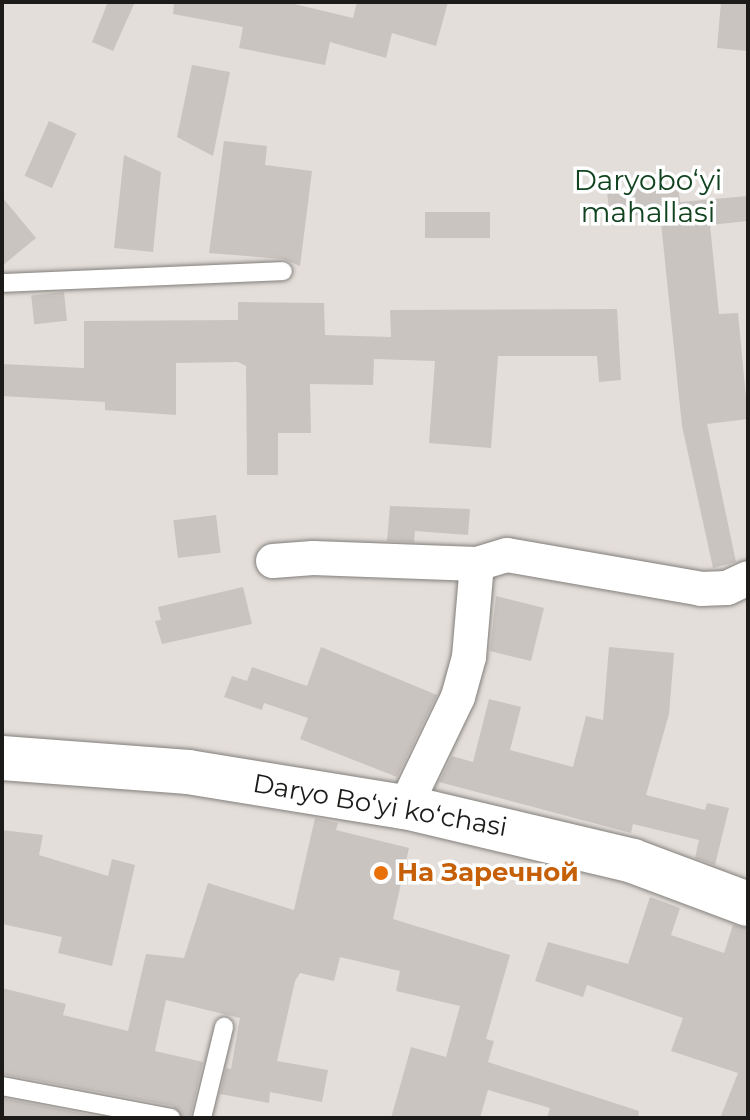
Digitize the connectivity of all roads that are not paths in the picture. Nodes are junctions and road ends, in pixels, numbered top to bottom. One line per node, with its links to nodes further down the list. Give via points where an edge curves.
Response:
1 (283, 271): 2 (lane)
2 (2, 283)
3 (273, 561): 4 (street)
4 (477, 564): 5 (street, via 507,555 701,589 727,588); 7 (street, via 469,657 458,697)
5 (748, 578)
6 (2, 758): 7 (street, Daryo Boʻyi koʻchasi, via 188,772)
7 (405, 807): 8 (street, Daryo Boʻyi koʻchasi, via 633,861)
8 (748, 904)
9 (224, 1027): 12 (lane)
10 (2, 1086): 11 (lane)
11 (171, 1118)
12 (202, 1118)

